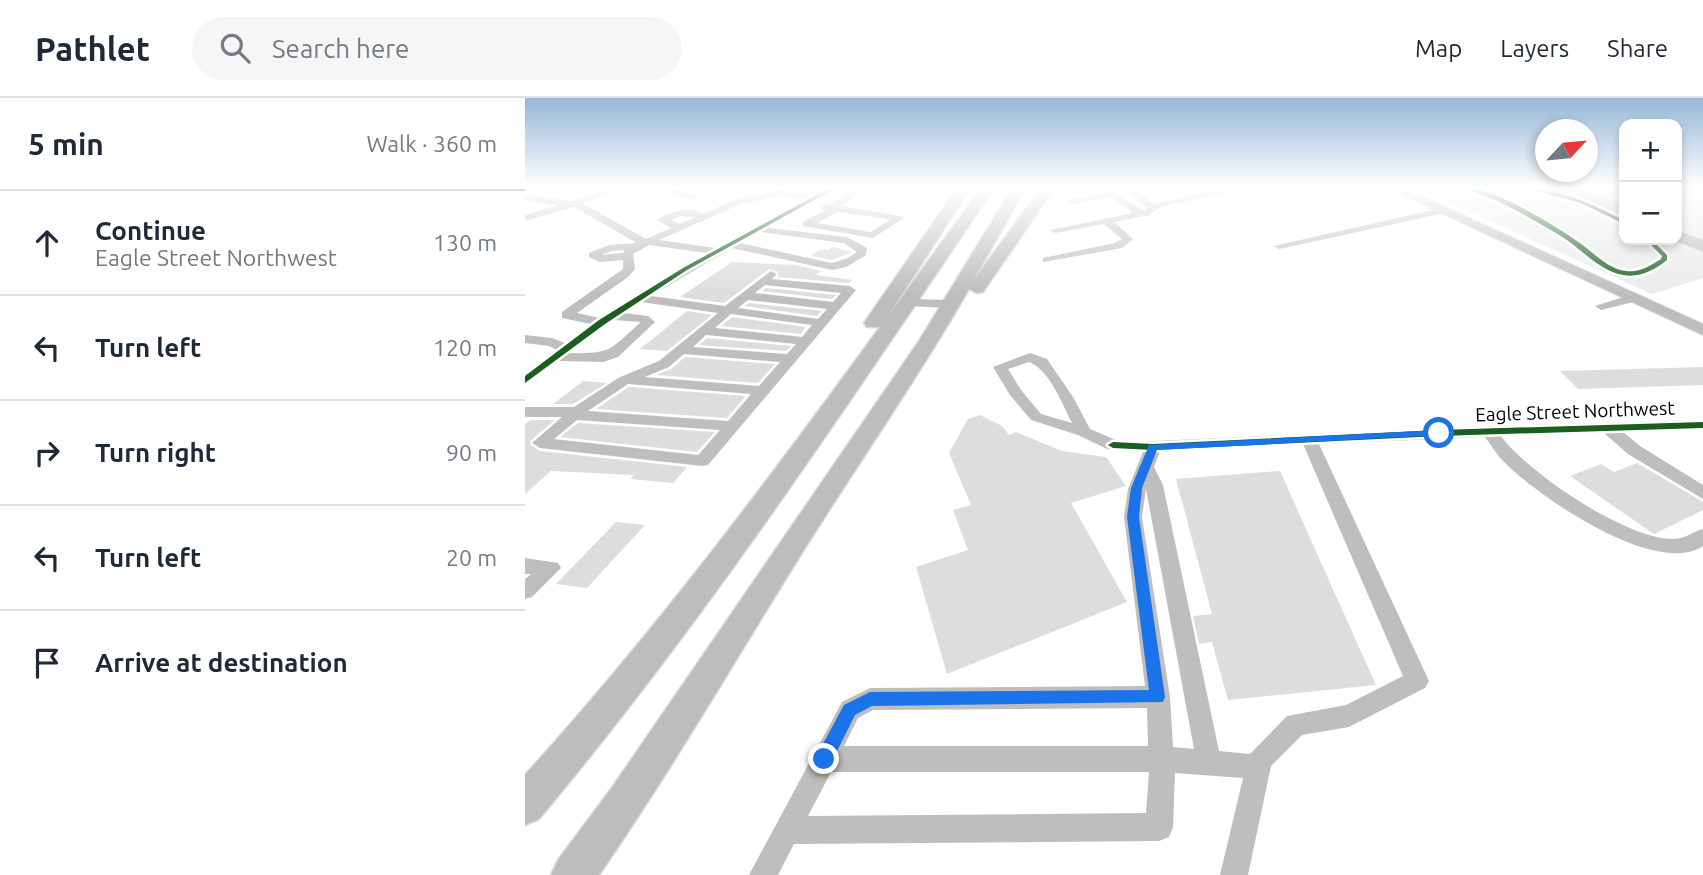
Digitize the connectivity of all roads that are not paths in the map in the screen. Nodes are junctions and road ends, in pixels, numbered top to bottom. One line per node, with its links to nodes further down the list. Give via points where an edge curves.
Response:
1 (608, 223): 20 (street)
2 (670, 223): 15 (street)
3 (686, 223): 15 (street)
4 (767, 223): 16 (street)
5 (810, 223): 6 (street, via 873,234)
6 (890, 223)
7 (941, 223): 63 (highway, via 797,441)
8 (964, 223): 31 (highway)
9 (999, 223): 32 (highway)
10 (1024, 223): 53 (highway)
11 (1089, 223): 17 (street)
12 (1110, 223): 27 (street, via 1128,239 1118,246)
13 (1385, 223): 22 (street)
14 (1469, 223): 29 (main road)
15 (678, 227): 20 (street)
16 (756, 229): 18 (street); 21 (street)
17 (1055, 230)
18 (791, 234): 19 (street); 23 (street)
19 (817, 238): 25 (street); 25 (street, via 856,243 862,253 829,266 807,264)
20 (642, 244): 24 (street); 26 (street); 26 (street, via 593,255 599,260)
21 (728, 244): 23 (street); 24 (street)
22 (1279, 246)
23 (762, 250): 25 (street)
24 (716, 251): 30 (street)
25 (787, 255)
26 (628, 256): 36 (street, via 629,269 624,275 566,315)
27 (1047, 260)
28 (745, 296): 33 (street); 33 (street, via 768,277 851,290); 35 (street)
29 (1633, 298): 34 (street); 38 (main road)
30 (638, 299): 35 (street); 36 (street)
31 (909, 303): 32 (street); 63 (highway, via 773,493)
32 (951, 304): 53 (highway)
33 (837, 306): 37 (street)
34 (1601, 306)
35 (727, 312): 37 (street); 39 (street)
36 (607, 319): 43 (street); 43 (street, via 649,322 603,358)
37 (823, 323): 41 (street)
38 (1703, 330)
39 (705, 331): 41 (street); 42 (street)
40 (525, 339): 43 (street, via 552,342)
41 (807, 341): 44 (street)
42 (683, 350): 44 (street); 46 (street, via 664,364)
43 (561, 353): 45 (street)
44 (792, 359): 47 (street)
45 (525, 380)
46 (625, 380): 47 (street); 49 (street)
47 (763, 391): 51 (street)
48 (525, 412): 49 (street)
49 (575, 414): 51 (street); 51 (street, via 540,443 702,461)
50 (1703, 425): 52 (street, Eagle Street Northwest)
51 (732, 426)
52 (1608, 428): 54 (street, Eagle Street Northwest); 58 (street)
53 (870, 429): 70 (highway)
54 (1489, 431): 56 (street, Eagle Street Northwest); 59 (street, via 1512,460 1597,520 1663,545 1690,545)
55 (1084, 432): 55 (street, via 1042,362 1030,357 1000,367 1036,417); 57 (street, Eagle Street Northwest)
56 (1309, 439): 57 (street, Eagle Street Northwest); 67 (street, via 1417,681 1349,716 1296,724 1259,760)
57 (1149, 457): 62 (street, via 1137,488 1133,517); 66 (street)
58 (1703, 493)
59 (1703, 536)
60 (525, 566): 61 (street, via 551,568)
61 (525, 591)
62 (1158, 697): 64 (street, via 870,699 850,710); 65 (street)
63 (587, 734): 68 (highway)
64 (824, 759): 65 (street); 69 (street)
65 (1163, 759): 66 (street); 69 (street, via 1159,827)
66 (1209, 763): 67 (street)
67 (1258, 768): 72 (street)
68 (525, 805)
69 (787, 830): 71 (street)
70 (573, 875)
71 (763, 875)
72 (1234, 875)

